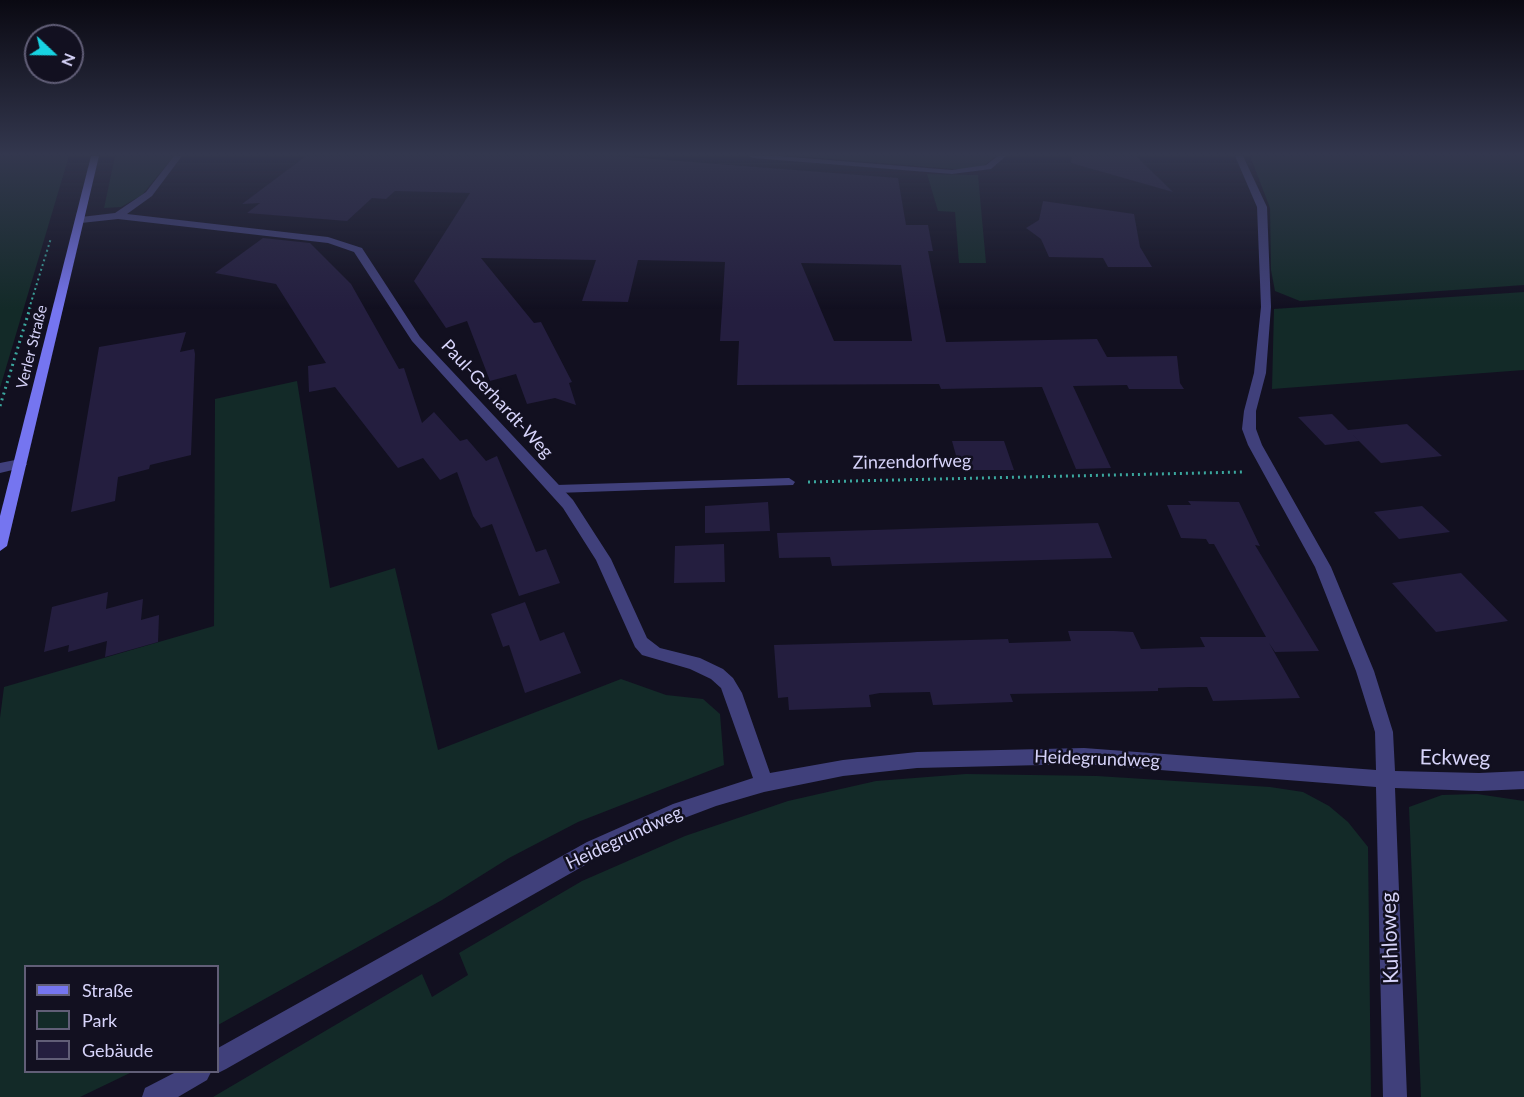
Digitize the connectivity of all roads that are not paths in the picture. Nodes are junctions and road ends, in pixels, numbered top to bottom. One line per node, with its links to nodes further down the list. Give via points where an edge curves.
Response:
1 (84, 207): 5 (main road, Verler Straße)
2 (130, 207): 4 (street)
3 (1262, 207): 11 (street, via 1266,307 1250,429 1255,445 1323,567 1365,671 1384,732)
4 (118, 216): 5 (street, Paul-Gerhardt-Weg); 9 (street, Paul-Gerhardt-Weg, via 328,240 355,248 416,339)
5 (81, 220): 6 (main road, Verler Straße)
6 (20, 464): 7 (street); 10 (main road, Verler Straße)
7 (0, 468)
8 (789, 483): 9 (lane)
9 (556, 489): 13 (street, Paul-Gerhardt-Weg, via 603,559 641,642 657,654 694,663 727,683)
10 (0, 546)
11 (1386, 779): 12 (street, Eckweg); 13 (street, Heidegrundweg, via 1084,756 917,760 843,768); 17 (street, Kuhloweg)
12 (1524, 780)
13 (764, 783): 14 (street, Heidegrundweg, via 694,805 594,849)
14 (219, 1060)
15 (196, 1073): 16 (street)
16 (154, 1097)
17 (1395, 1097)

